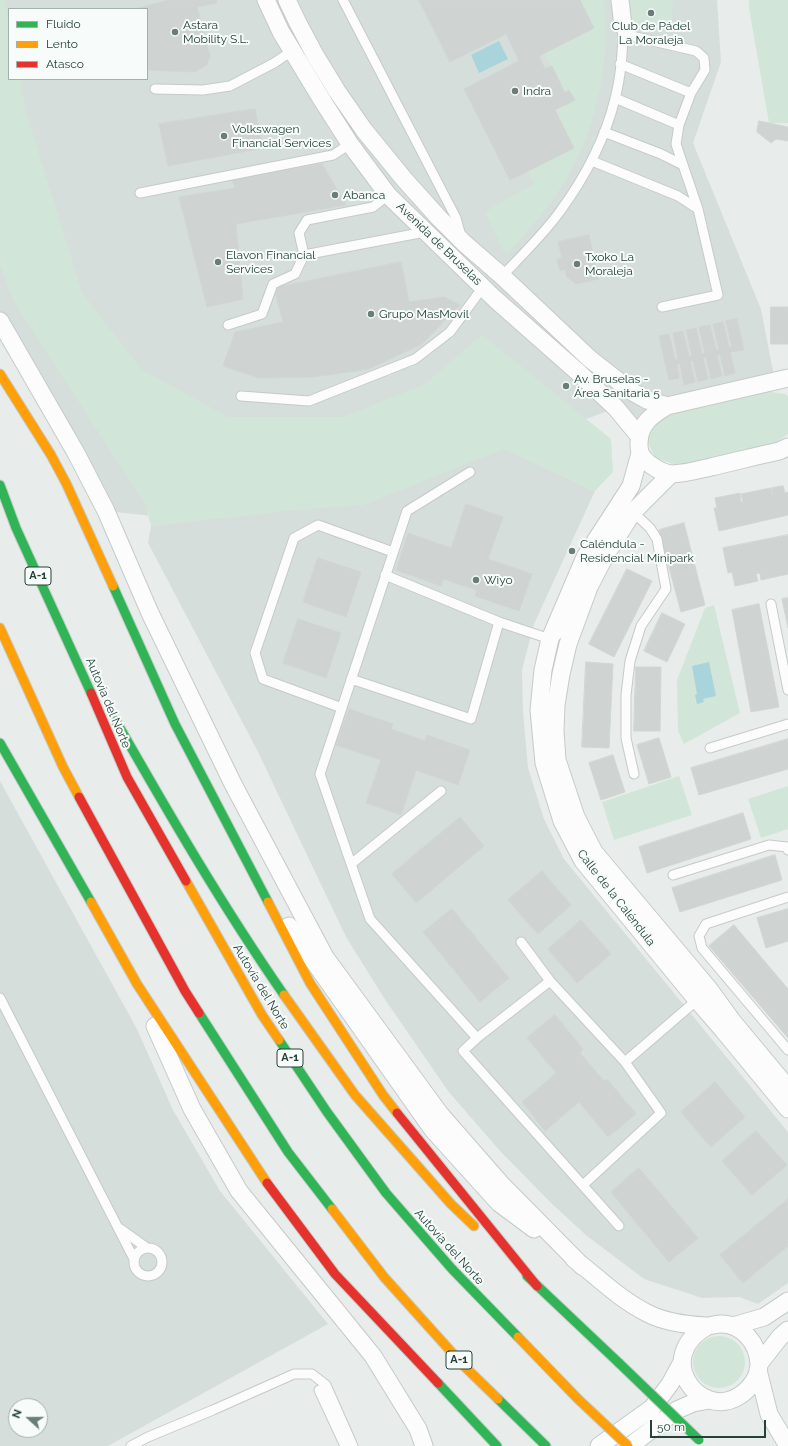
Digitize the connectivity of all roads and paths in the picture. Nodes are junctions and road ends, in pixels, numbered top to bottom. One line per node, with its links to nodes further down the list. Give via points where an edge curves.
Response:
1 (266, 0): 6 (street, Avenida de Bruselas)
2 (287, 0): 20 (street, Avenida de Bruselas, via 315,54 364,130 404,180)
3 (343, 0): 20 (lane, via 456,218)
4 (620, 0): 5 (street)
5 (623, 30): 7 (lane); 9 (lane, via 696,51 704,58 705,70)
6 (292, 51): 8 (lane, via 230,86 203,90); 13 (street, Avenida de Bruselas)
7 (620, 64): 9 (lane); 10 (lane)
8 (155, 89)
9 (691, 93): 11 (lane)
10 (615, 98): 11 (lane); 12 (lane)
11 (679, 125): 15 (lane, via 676,144)
12 (604, 132): 14 (lane); 15 (lane)
13 (350, 144): 16 (lane, via 333,155); 17 (street, Avenida de Bruselas)
14 (592, 161): 18 (lane, via 678,196); 22 (lane, via 560,211)
15 (684, 165): 18 (lane)
16 (140, 193)
17 (388, 195): 19 (street, Avenida de Bruselas); 21 (lane, via 373,207 307,220 299,233)
18 (698, 209): 24 (lane, via 718,296)
19 (425, 232): 21 (lane); 23 (street, Avenida de Bruselas)
20 (464, 243): 22 (street, Avenida de Bruselas)
21 (304, 255): 26 (lane, via 295,274 273,284 262,314)
22 (502, 276): 30 (street, Avenida de Bruselas, via 590,358 631,391 647,400)
23 (483, 287): 29 (lane, via 450,332 415,359 309,401); 31 (street, Avenida de Bruselas, via 616,408)
24 (662, 307)
25 (0, 321): 77 (street, via 76,453 106,511 150,613 230,777 325,957 440,1114 502,1185)
26 (228, 325)
27 (0, 374): 58 (highway, via 66,483 175,724)
28 (784, 381): 30 (street)
29 (241, 396)
30 (667, 406): 31 (street, via 644,424)
31 (639, 436): 33 (street, Calle de la Caléndula)
32 (788, 447): 35 (street)
33 (640, 453): 35 (street, via 660,471); 44 (street, Calle de la Caléndula, via 631,486 585,557)
34 (470, 472): 38 (lane, via 407,511)
35 (671, 474): 37 (street, Calle de la Caléndula)
36 (0, 485): 45 (highway, Autovía del Norte / A-1, via 16,528)
37 (633, 512): 39 (street, Calle de la Caléndula); 53 (lane, via 650,528 657,540 666,589 641,626 630,661 626,696 626,738)
38 (393, 552): 40 (lane); 49 (lane, via 318,525 294,538 255,653 263,679)
39 (605, 556): 44 (lane, via 562,631); 48 (street, Calle de la Caléndula, via 589,587 568,644)
40 (385, 575): 42 (lane); 46 (lane)
41 (771, 604): 47 (lane)
42 (499, 622): 44 (lane); 46 (lane, via 471,719)
43 (0, 628): 93 (highway, A-1, via 63,767 185,991 288,1152 384,1277 464,1366)
44 (550, 639): 48 (lane, via 555,647 556,657 553,693); 65 (street, Calle de la Caléndula, via 542,670 540,734 544,763 562,821 583,861)
45 (79, 665): 78 (highway, via 118,725 167,811 250,946 355,1095 451,1204); 95 (highway, Autovía del Norte / A-1, bridge, via 127,777 262,1015 327,1112 386,1193 452,1269 578,1398)
46 (351, 679): 49 (lane)
47 (788, 690)
48 (556, 705): 60 (street, Calle de la Caléndula, via 557,760 576,817 594,852)
49 (342, 708): 56 (lane, via 320,774)
50 (788, 724): 52 (lane)
51 (0, 743): 63 (highway)
52 (710, 748)
53 (634, 774)
54 (441, 791): 56 (lane)
55 (788, 850): 57 (lane, via 787,846 769,845)
56 (351, 864): 67 (lane, via 370,919)
57 (673, 875)
58 (257, 879): 77 (street, via 433,1130 499,1203); 78 (highway, via 310,982 383,1095)
59 (788, 897): 68 (lane, via 706,924 699,936 702,948)
60 (666, 938): 65 (lane, via 697,987); 66 (street, Calle de la Caléndula)
61 (520, 942): 62 (lane)
62 (550, 981): 67 (lane); 69 (lane)
63 (136, 984): 91 (street, via 192,1109 239,1191 373,1356 418,1429); 92 (highway, via 261,1175 335,1274)
64 (0, 998): 74 (lane)
65 (697, 1000): 66 (lane, via 709,1003); 69 (lane); 71 (street, Calle de la Caléndula)
66 (733, 1022): 70 (street, Calle de la Caléndula)
67 (478, 1038): 72 (lane, via 464,1051)
68 (788, 1050)
69 (624, 1062): 72 (lane, via 661,1113)
70 (788, 1088)
71 (788, 1109)
72 (583, 1184): 73 (lane)
73 (619, 1226)
74 (118, 1227): 75 (lane); 76 (lane)
75 (148, 1248): 76 (lane, via 139,1251); 76 (lane, via 156,1250 162,1258 162,1267 159,1271 151,1276 142,1275 135,1269)
76 (134, 1259)
77 (582, 1266): 80 (street, via 618,1296 648,1314 672,1322)
78 (537, 1286): 87 (highway, bridge)
79 (788, 1301): 81 (street, via 764,1317)
80 (708, 1326): 81 (street); 83 (street, via 689,1340)
81 (733, 1326): 84 (street, via 744,1332 752,1341 757,1352)
82 (788, 1330): 84 (street)
83 (682, 1362): 86 (street, via 687,1381 700,1396); 94 (street, via 652,1408)
84 (758, 1367): 86 (street, via 755,1378 744,1393 728,1400); 96 (street, via 769,1414)
85 (320, 1390): 89 (lane)
86 (710, 1400): 95 (street, via 693,1403 677,1410)
87 (702, 1443)
88 (131, 1446): 90 (lane, via 294,1374 312,1374 326,1385)
89 (345, 1446)
90 (354, 1446)
91 (424, 1446)
92 (497, 1446)
93 (546, 1446)
94 (599, 1446)
95 (629, 1446)
96 (788, 1446)

